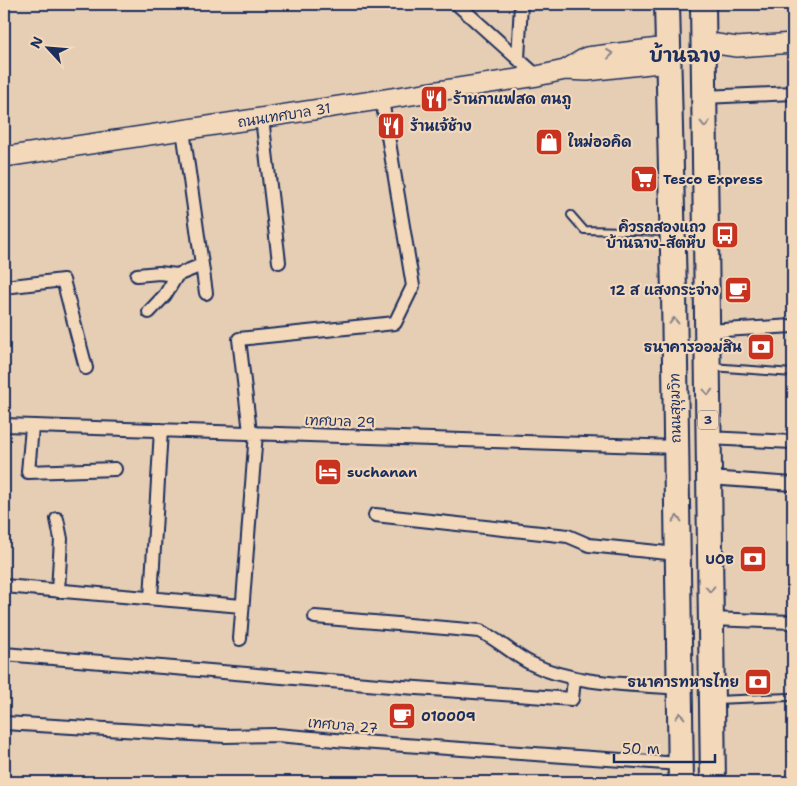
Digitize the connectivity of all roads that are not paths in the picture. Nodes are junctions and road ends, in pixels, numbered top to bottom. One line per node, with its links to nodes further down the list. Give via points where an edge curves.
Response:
1 (457, 4): 8 (street)
2 (521, 4): 8 (street)
3 (667, 4): 7 (highway, ถนนสุขุมวิท)
4 (703, 4): 6 (highway, 3)
5 (793, 43): 6 (main road)
6 (704, 50): 7 (highway); 11 (highway, 3)
7 (668, 55): 9 (main road, ถนนเทศบาล 31, via 587,57 565,70); 17 (highway, ถนนสุขุมวิท)
8 (518, 59): 9 (street)
9 (537, 76): 12 (main road, ถนนเทศบาล 31)
10 (793, 92): 11 (street)
11 (704, 97): 26 (highway, 3, one-way to 26)
12 (382, 100): 13 (main road, ถนนเทศบาล 31); 33 (street, via 413,286 395,323 239,339)
13 (262, 118): 14 (main road, ถนนเทศบาล 31); 18 (street)
14 (182, 130): 15 (main road, ถนนเทศบาล 31); 19 (street)
15 (4, 157)
16 (571, 215): 17 (lane, via 584,230)
17 (672, 232): 36 (highway, ถนนสุขุมวิท, one-way to 17)
18 (279, 262)
19 (202, 266): 20 (street); 23 (street)
20 (178, 274): 21 (street); 24 (street)
21 (137, 275)
22 (4, 286): 28 (street, via 63,280)
23 (206, 293)
24 (149, 312)
25 (793, 326): 26 (street)
26 (707, 331): 27 (highway, 3)
27 (708, 367): 29 (lane); 34 (highway, 3, one-way to 34)
28 (86, 368)
29 (793, 373)
30 (4, 426): 31 (street, เทศบาล 29)
31 (32, 426): 32 (street, เทศบาล 29); 37 (street, via 28,472)
32 (161, 430): 33 (street, เทศบาล 29); 45 (street)
33 (253, 433): 36 (street, เทศบาล 29); 46 (street)
34 (708, 438): 35 (street); 38 (highway, 3)
35 (793, 442)
36 (676, 447): 42 (highway, ถนนสุขุมวิท, one-way to 36)
37 (115, 469)
38 (709, 478): 39 (street); 48 (highway, 3, one-way to 48)
39 (793, 484)
40 (375, 515): 42 (street, via 568,536 589,545)
41 (57, 519): 44 (street, via 61,539)
42 (677, 554): 53 (highway, ถนนสุขุมวิท)
43 (4, 586): 44 (street)
44 (58, 591): 45 (street)
45 (151, 598): 46 (street)
46 (242, 606): 50 (street)
47 (315, 617): 52 (street, via 480,631 532,664)
48 (710, 620): 49 (street); 55 (highway, 3)
49 (793, 622)
50 (240, 639)
51 (4, 654): 52 (street, via 572,699)
52 (574, 679): 53 (street)
53 (679, 688): 57 (highway, ถนนสุขุมวิท, one-way to 53)
54 (790, 697): 55 (lane)
55 (712, 700): 58 (highway, 3)
56 (4, 723): 57 (street, เทศบาล 27, via 225,736 277,735)
57 (680, 773)
58 (713, 782)

